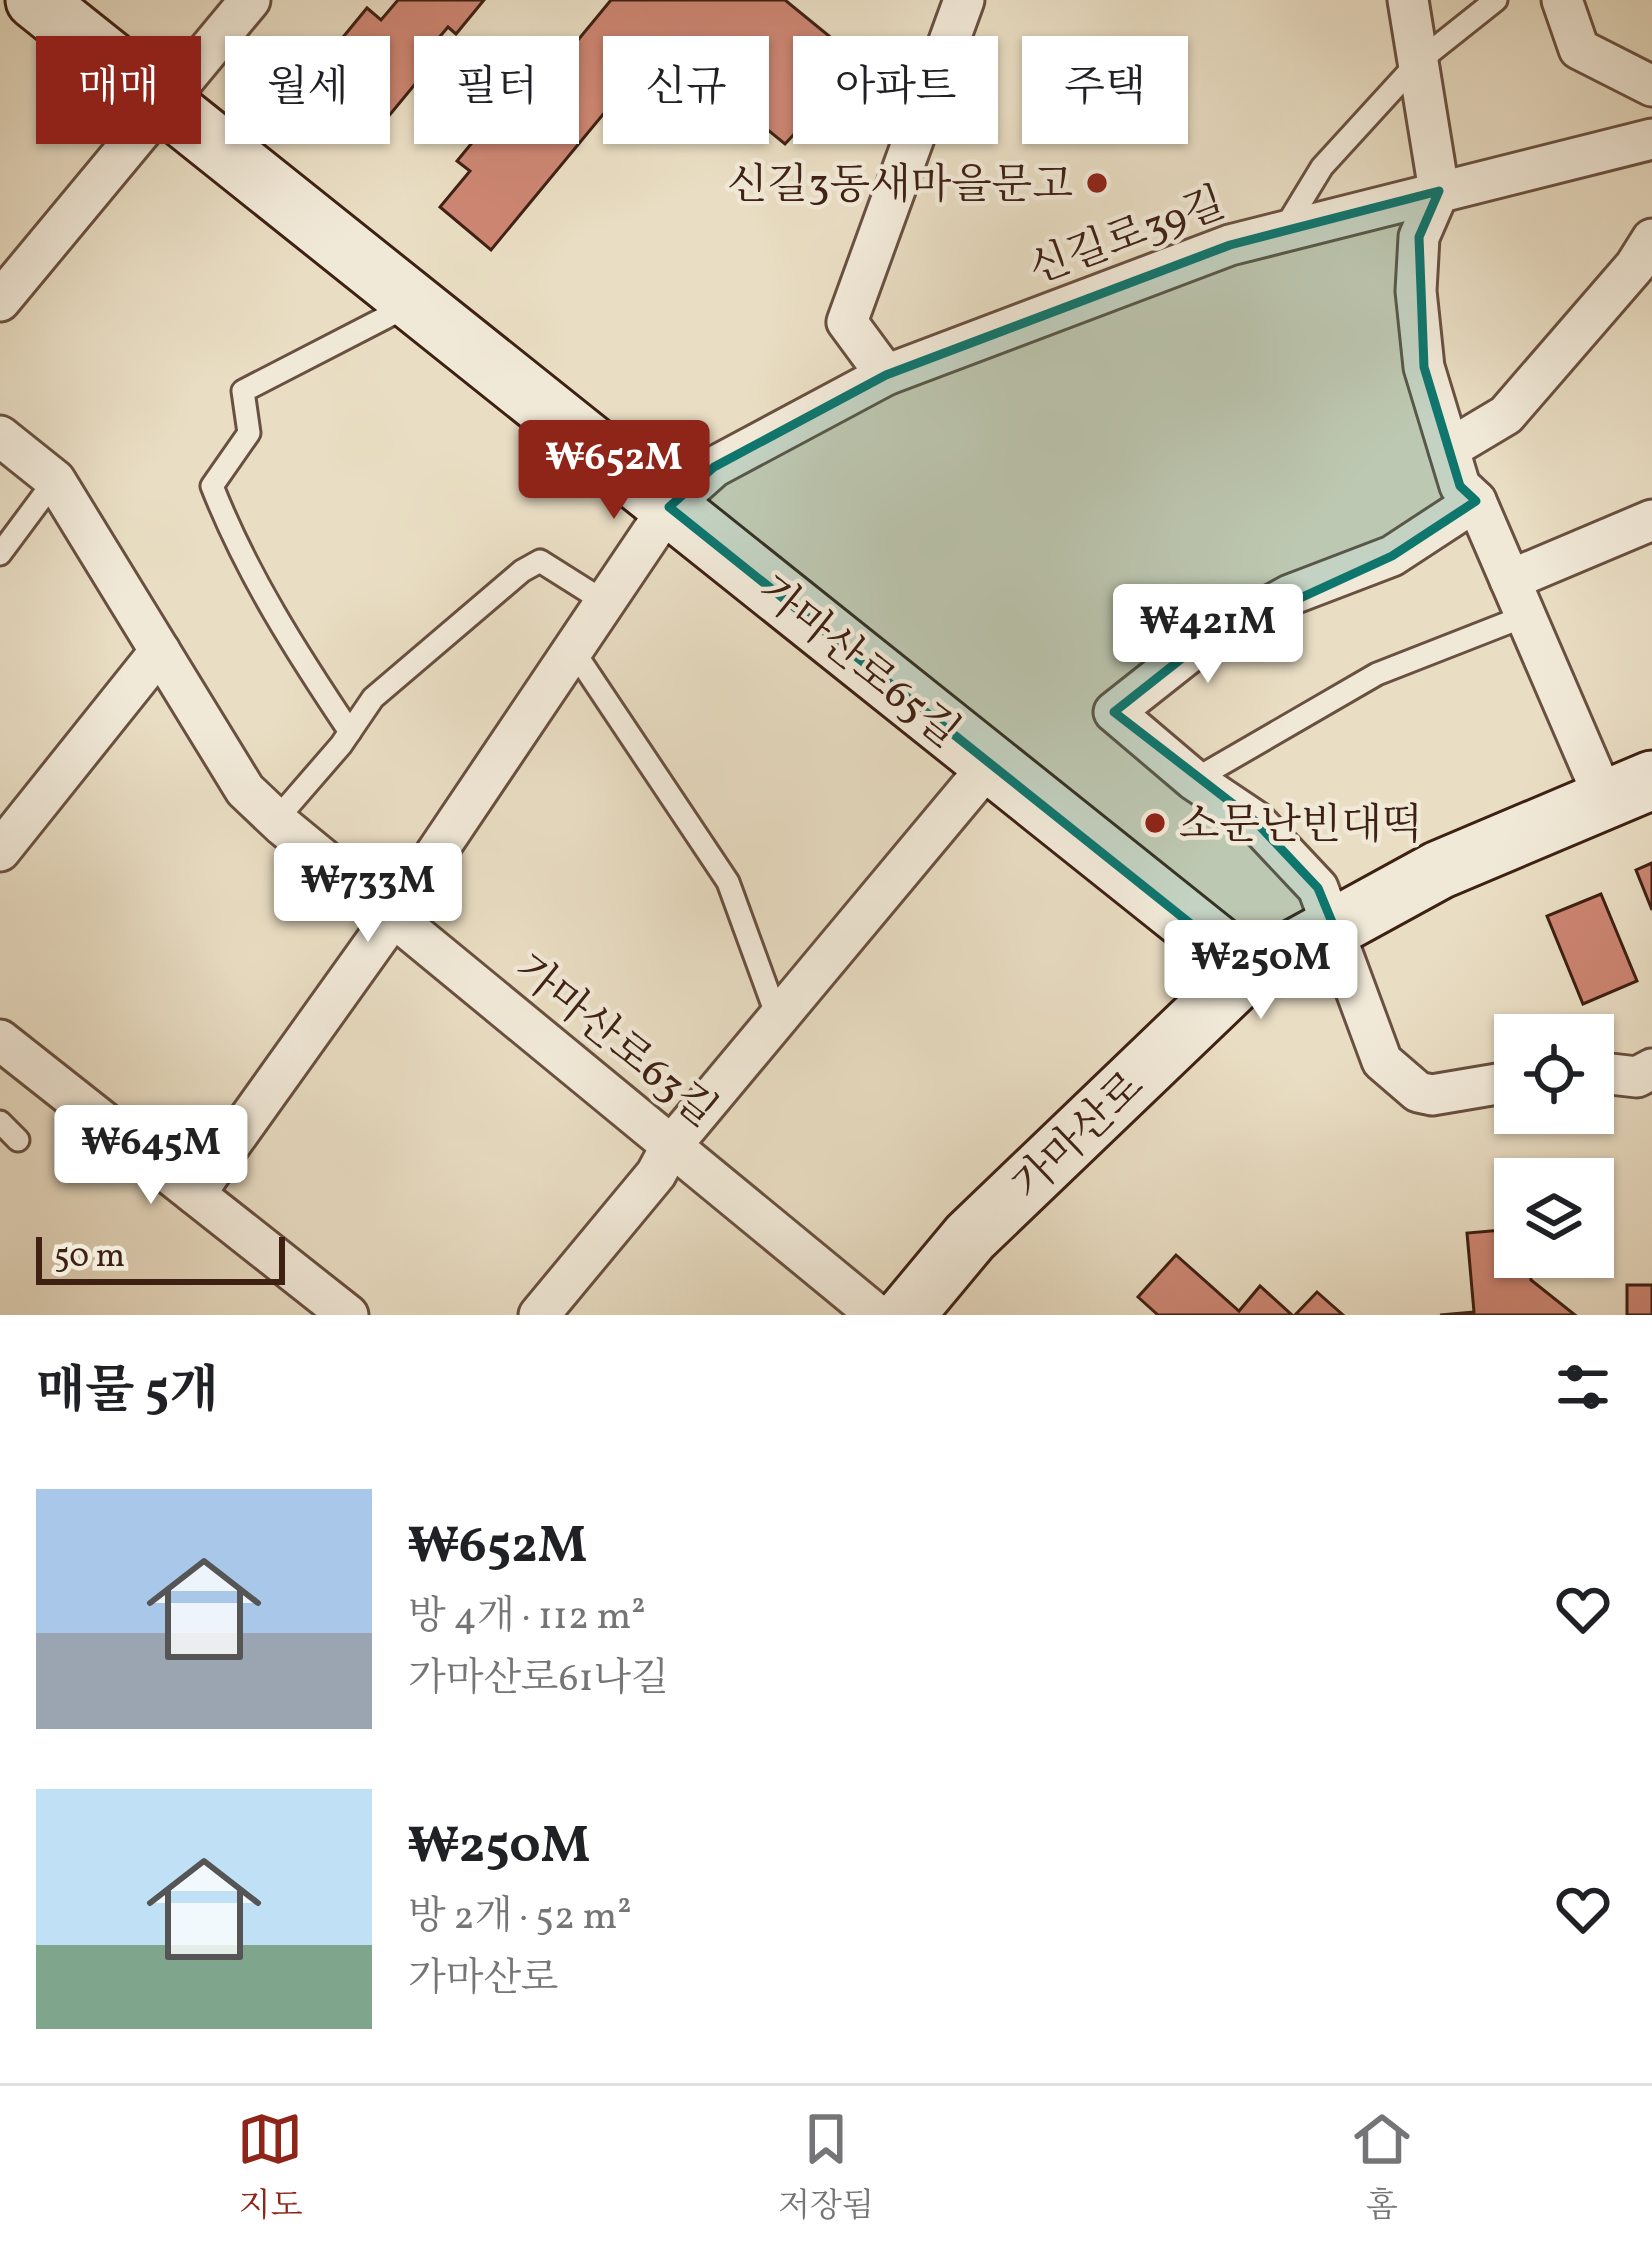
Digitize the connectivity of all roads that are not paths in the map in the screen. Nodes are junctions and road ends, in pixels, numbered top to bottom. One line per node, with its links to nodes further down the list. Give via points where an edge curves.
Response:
1 (35, 0): 7 (street, 가마산로65길)
2 (250, 0): 8 (street)
3 (964, 0): 19 (street, via 847,322)
4 (1408, 0): 9 (street)
5 (1496, 0): 9 (lane)
6 (1562, 0): 10 (street, via 1579,50)
7 (80, 36)
8 (201, 56)
9 (1418, 62): 14 (street); 15 (lane, via 1322,167)
10 (1652, 86)
11 (201, 132): 18 (street, 가마산로65길)
12 (1652, 139): 14 (street, 신길로39길)
13 (127, 144): 17 (street)
14 (1439, 191): 15 (street, 신길로39길); 21 (street, via 1419,237 1416,291 1424,367)
15 (1283, 231): 19 (street, 신길로39길)
16 (1652, 239): 21 (street, via 1506,415)
17 (0, 301)
18 (414, 303): 24 (street, 가마산로65길); 31 (lane, via 243,391 249,433 212,487 277,620)
19 (886, 375): 24 (street, 신길로39길, via 714,467)
20 (0, 436): 22 (street, 가마산로63길)
21 (1449, 449): 23 (street, via 1460,486)
22 (55, 479): 26 (lane); 30 (street, 가마산로63길)
23 (1476, 501): 27 (street); 33 (street, via 1392,556 1290,595 1200,644 1114,712)
24 (669, 507): 28 (street, 신길로39길); 32 (street, 가마산로65길)
25 (1652, 520): 27 (street)
26 (0, 554)
27 (1518, 598): 33 (lane); 34 (street)
28 (605, 602): 29 (street, 신길로39길); 31 (lane, via 540,561 373,698)
29 (573, 650): 37 (street, 신길로39길); 40 (lane, via 728,882)
30 (160, 652): 35 (street, 가마산로63길, via 245,790); 36 (street)
31 (350, 732): 35 (lane)
32 (990, 764): 39 (street, 가마산로65길); 40 (street)
33 (1194, 780): 38 (street, via 1255,821 1298,866 1318,888)
34 (1628, 790): 38 (street, 가마산로, via 1439,870)
35 (276, 820): 37 (street, 가마산로63길)
36 (0, 851)
37 (393, 917): 47 (street, 가마산로63길); 48 (street, 신길로39길)
38 (1334, 927): 39 (street, 가마산로); 44 (street, via 1382,1061 1432,1095)
39 (1251, 972): 52 (street, 가마산로, via 970,1237)
40 (778, 1018): 47 (street)
41 (0, 1040): 48 (street)
42 (1652, 1069): 43 (street)
43 (1614, 1074)
44 (1494, 1085)
45 (0, 1121): 46 (lane)
46 (18, 1140)
47 (671, 1146): 50 (street); 51 (street, 가마산로63길)
48 (195, 1194): 49 (street)
49 (348, 1315)
50 (539, 1315)
51 (877, 1315)
52 (905, 1315)

